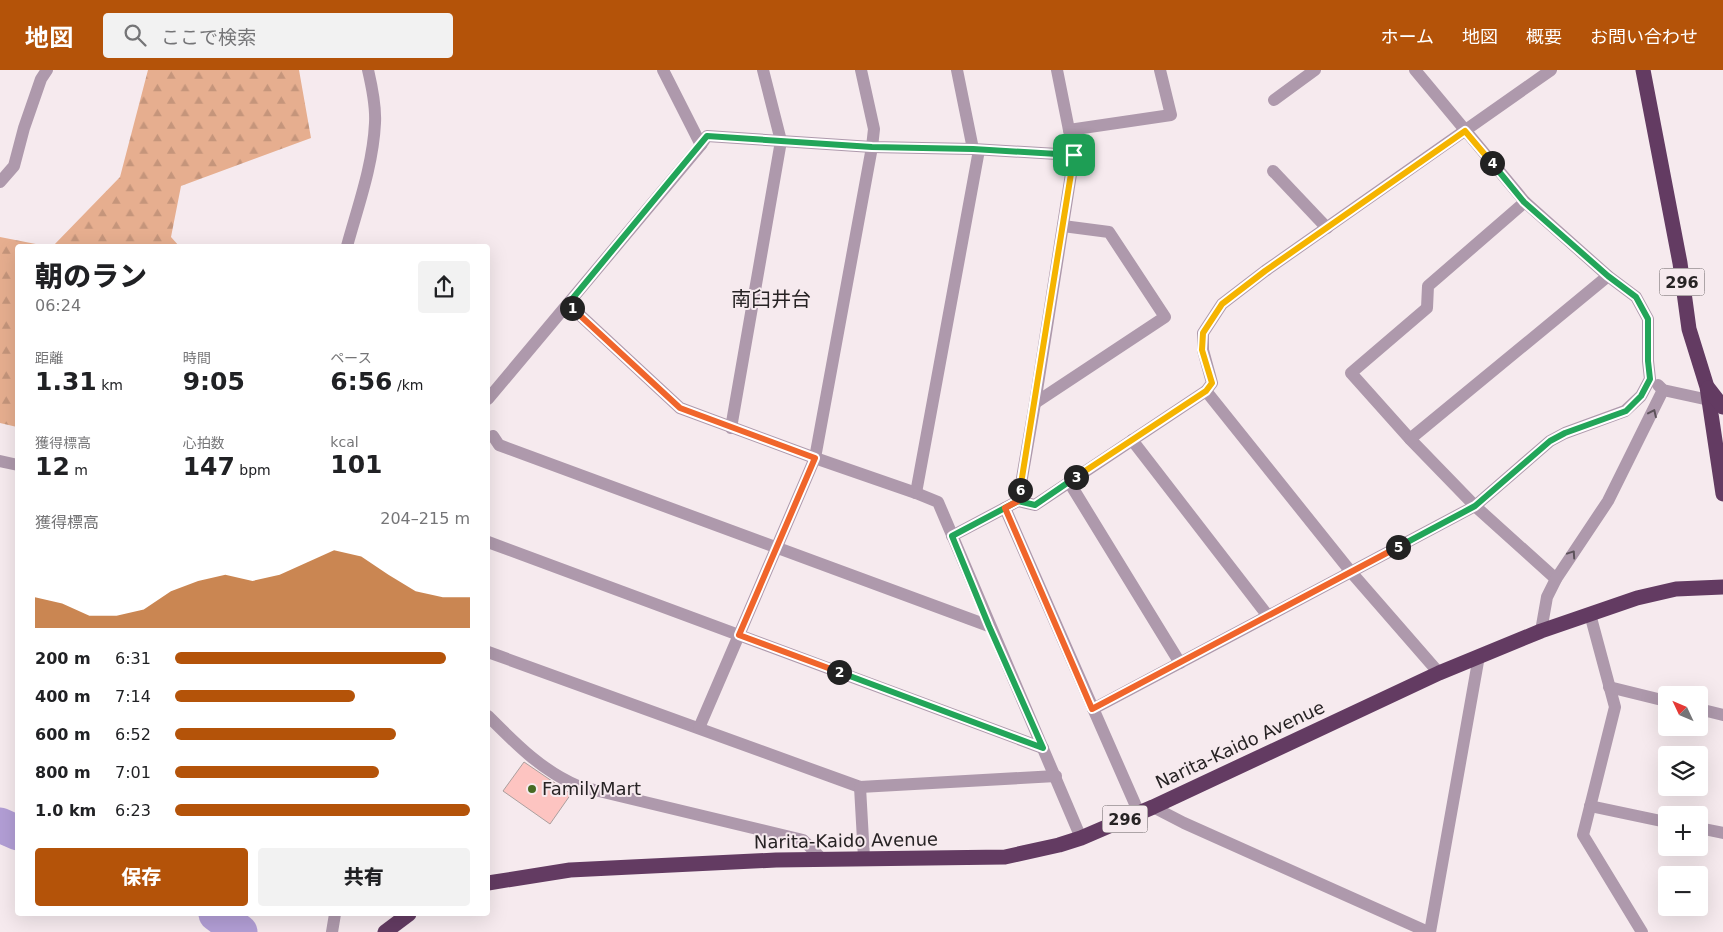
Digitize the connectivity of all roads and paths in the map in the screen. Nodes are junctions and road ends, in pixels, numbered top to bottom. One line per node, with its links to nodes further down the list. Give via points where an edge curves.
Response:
1 (47, 70): 22 (street, via 24,128 14,166)
2 (368, 70): 26 (street, via 375,122 369,165)
3 (663, 70): 17 (street)
4 (763, 70): 16 (street)
5 (861, 70): 18 (street, via 874,129)
6 (957, 70): 19 (street)
7 (1057, 70): 14 (street)
8 (1160, 70): 14 (street, via 1171,115)
9 (1316, 70): 13 (street)
10 (1415, 70): 15 (street)
11 (1551, 70): 15 (street)
12 (1643, 70): 33 (highway, 296, via 1680,263 1689,329)
13 (1274, 100)
14 (1069, 130): 20 (street)
15 (1465, 131): 23 (street); 25 (street)
16 (781, 141): 17 (street, via 707,136); 18 (street); 35 (street)
17 (700, 145): 28 (street)
18 (872, 147): 19 (street); 39 (street)
19 (976, 149): 20 (street); 43 (street)
20 (1074, 155): 24 (street)
21 (1273, 171): 25 (street)
22 (0, 182)
23 (1524, 202): 27 (street); 37 (street, via 1428,286 1427,308 1351,372)
24 (1063, 226): 34 (street); 34 (street, via 1108,232 1165,317)
25 (1326, 228): 31 (street, via 1222,304 1203,333 1202,350 1212,383)
26 (348, 244)
27 (1608, 276): 29 (street, via 1636,297 1648,319); 37 (street)
28 (568, 304): 32 (street); 35 (street, via 680,408)
29 (1650, 379): 30 (street); 46 (street, via 1641,396 1626,411 1550,441)
30 (1664, 390): 33 (street); 52 (street, one-way to 30, via 1608,501)
31 (1206, 391): 38 (street); 51 (street)
32 (490, 397)
33 (1713, 398): 44 (highway, 296)
34 (1035, 403): 45 (street)
35 (731, 428): 39 (street)
36 (490, 435): 50 (street, via 499,445)
37 (1410, 439): 46 (street)
38 (1132, 440): 42 (street); 55 (street)
39 (815, 458): 43 (street); 50 (street)
40 (0, 461): 41 (street)
41 (15, 464)
42 (1069, 482): 45 (street, via 1035,505); 61 (street)
43 (916, 492): 48 (street, via 938,502)
44 (1723, 494)
45 (1018, 501): 47 (street)
46 (1475, 506): 51 (street); 52 (street)
47 (1005, 508): 48 (street); 65 (street)
48 (952, 536): 56 (street)
49 (490, 543): 58 (street)
50 (776, 548): 56 (street); 58 (street)
51 (1352, 572): 55 (street); 62 (street)
52 (1556, 579): 57 (street, via 1547,597)
53 (1723, 587): 54 (highway, Narita-Kaido Avenue / 296, via 1676,589)
54 (1590, 614): 57 (highway, Narita-Kaido Avenue / 296); 63 (street)
55 (1268, 616): 61 (street)
56 (989, 626): 70 (street)
57 (1541, 631): 60 (highway, Narita-Kaido Avenue / 296)
58 (739, 635): 69 (street); 70 (street)
59 (490, 653): 69 (street)
60 (1479, 656): 62 (highway, Narita-Kaido Avenue / 296); 87 (street)
61 (1180, 663): 65 (street)
62 (1439, 673): 73 (highway, Narita-Kaido Avenue / 296)
63 (1609, 687): 64 (street); 74 (street, via 1615,707)
64 (1658, 699)
65 (1092, 709): 75 (street)
66 (1708, 711): 67 (street)
67 (1723, 715)
68 (490, 718): 80 (street, via 530,756 563,780 803,840)
69 (699, 728): 72 (street)
70 (1043, 748): 71 (street)
71 (1056, 776): 72 (street); 79 (street)
72 (860, 788): 81 (street)
73 (1154, 806): 75 (highway, Narita-Kaido Avenue / 296); 87 (street, via 1184,823)
74 (1590, 806): 76 (street); 88 (street, via 1583,835)
75 (1139, 813): 79 (highway, Narita-Kaido Avenue / 296)
76 (1658, 820)
77 (1708, 830): 78 (street)
78 (1723, 833)
79 (1081, 838): 81 (highway, Narita-Kaido Avenue / 296, via 1005,857)
80 (822, 858): 81 (highway, Narita-Kaido Avenue / 296); 82 (highway, Narita-Kaido Avenue / 296, via 570,870)
81 (864, 858)
82 (490, 882)
83 (336, 916): 85 (street)
84 (406, 916): 86 (highway)
85 (332, 932)
86 (384, 932)
87 (1429, 932)
88 (1642, 932)

